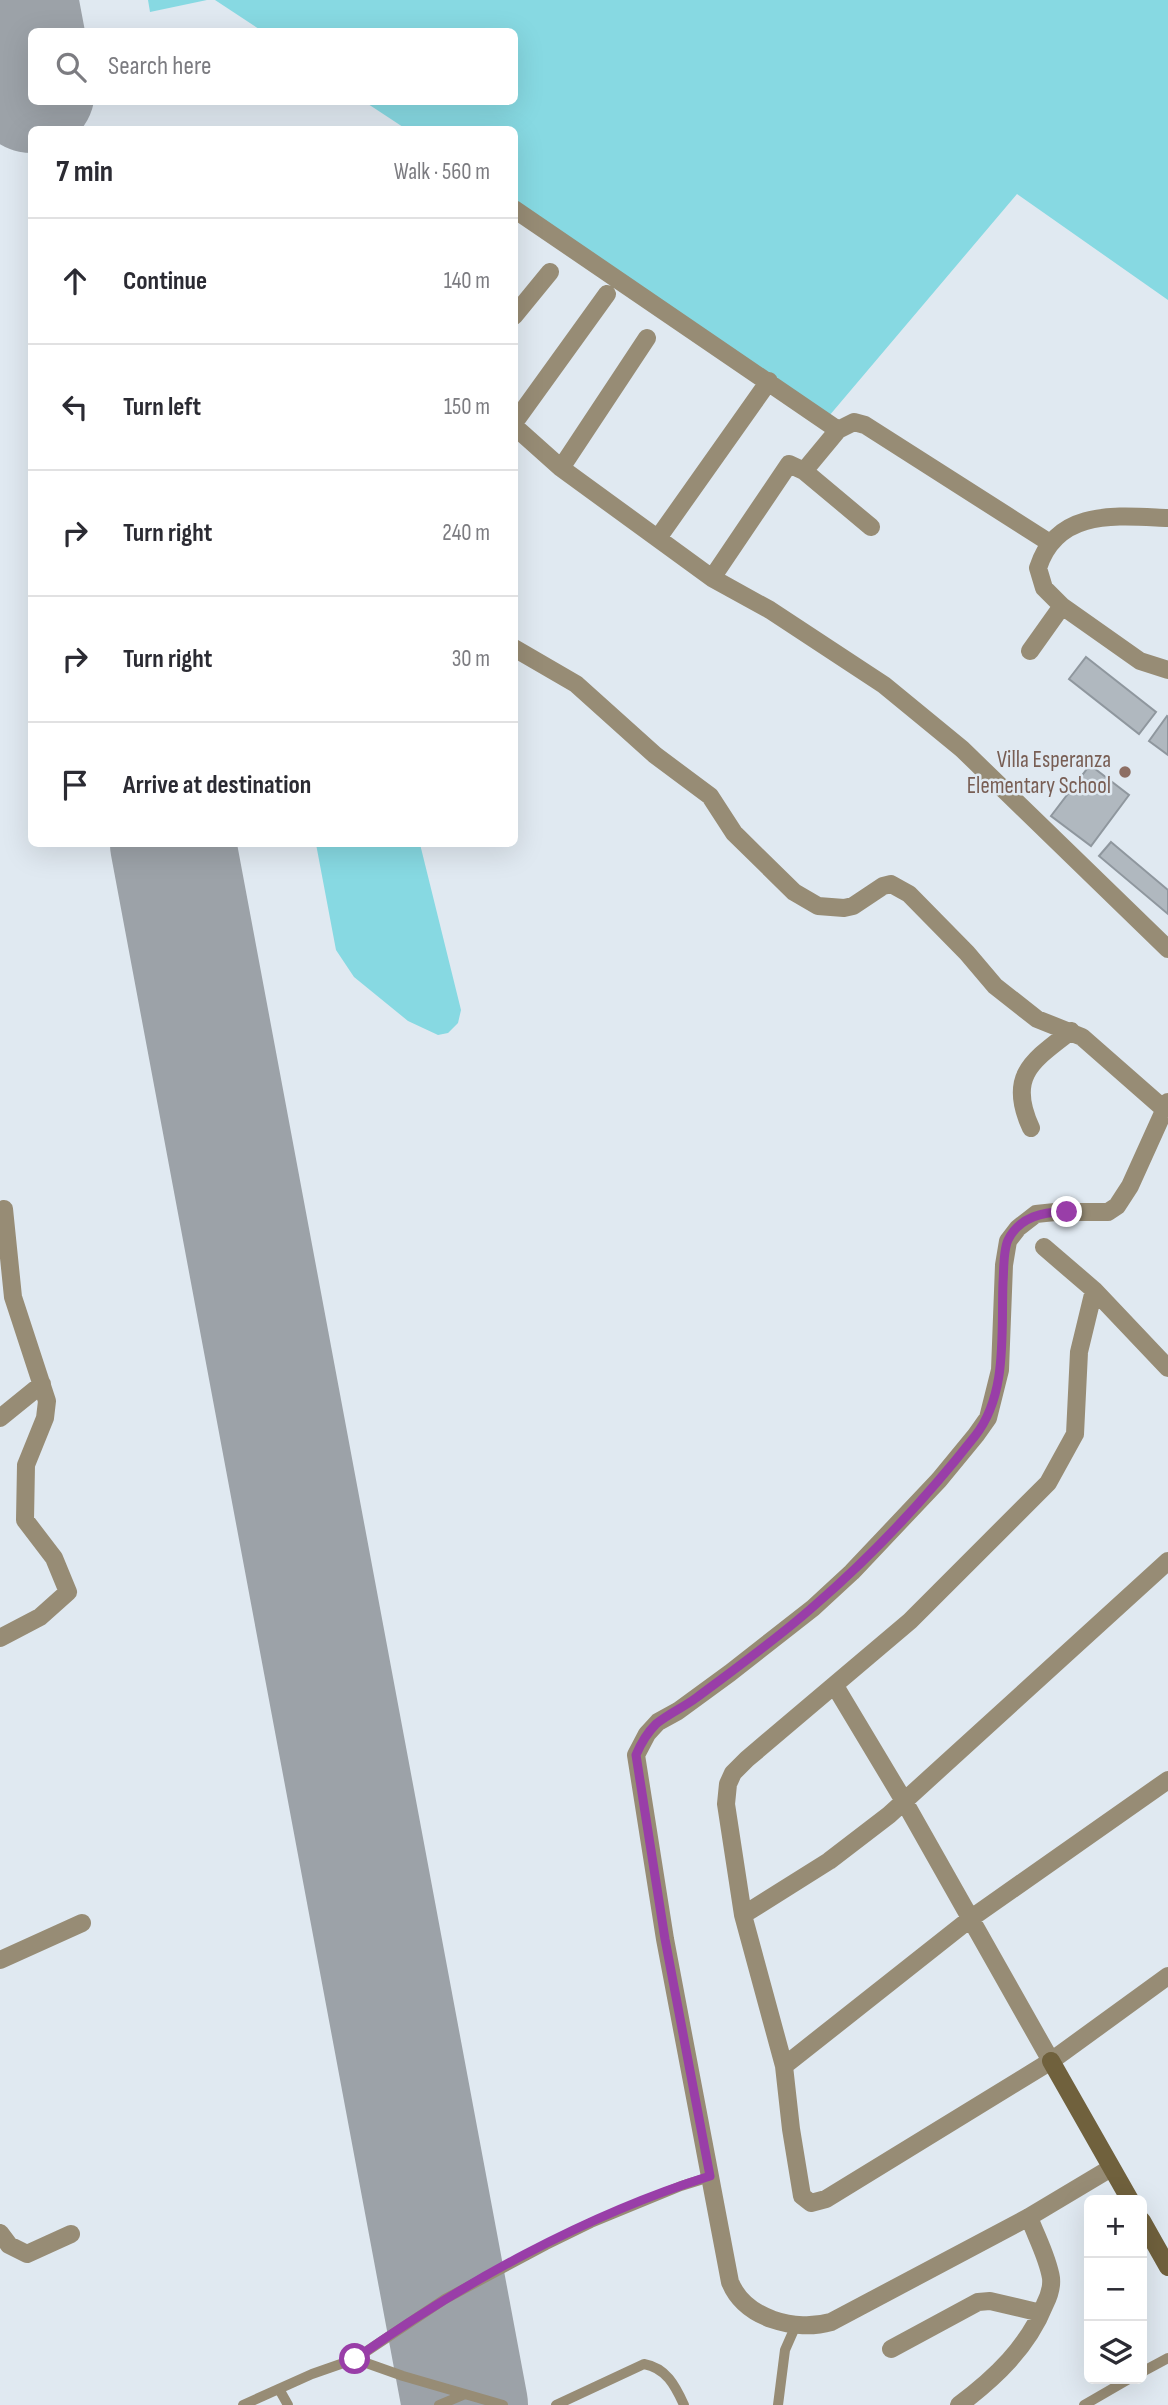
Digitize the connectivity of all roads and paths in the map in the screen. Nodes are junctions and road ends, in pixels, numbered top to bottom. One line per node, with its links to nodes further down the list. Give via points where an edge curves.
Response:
1 (518, 212): 6 (street)
2 (550, 272): 4 (street)
3 (607, 294): 7 (street)
4 (518, 311)
5 (647, 338): 10 (street)
6 (769, 381): 9 (street); 14 (street)
7 (518, 418)
8 (518, 428): 10 (street)
9 (838, 430): 11 (street); 15 (street, via 854,422 865,425)
10 (561, 468): 14 (street)
11 (804, 471): 13 (street); 16 (street, via 789,464)
12 (1168, 518): 15 (street, via 1095,518 1074,524)
13 (871, 527)
14 (658, 538): 16 (street)
15 (1050, 543): 17 (street, via 1038,568 1044,588)
16 (712, 578): 21 (street, via 770,610 894,693 962,749)
17 (1062, 606): 19 (street); 20 (street, via 1140,661)
18 (518, 650): 22 (street, via 576,684 637,740 709,796 734,833 794,892 818,906 844,908 883,886 899,887 995,986 1037,1019)
19 (1030, 651)
20 (1168, 670)
21 (1168, 950)
22 (1070, 1031): 23 (street); 24 (street, via 1024,1073 1022,1102)
23 (1166, 1105): 45 (street, via 1117,1206 1108,1212 1036,1214 1007,1241 1000,1370 993,1401 988,1418 939,1480 813,1608 658,1723 636,1755)
24 (1031, 1128)
25 (0, 1212): 28 (street, via 4,1209)
26 (1044, 1247): 27 (street)
27 (1094, 1290): 29 (street); 34 (street, via 1079,1352 1075,1434 1048,1483 910,1622)
28 (7, 1302): 30 (street)
29 (1168, 1368)
30 (42, 1384): 31 (street); 33 (street, via 47,1408 26,1465 25,1520 54,1558 68,1592 40,1617)
31 (0, 1418)
32 (1168, 1562): 36 (street)
33 (0, 1637)
34 (835, 1686): 36 (street); 37 (street, via 747,1759 728,1784 726,1804)
35 (1168, 1780): 38 (street)
36 (904, 1801): 37 (street, via 829,1861); 38 (street)
37 (743, 1915): 43 (street)
38 (970, 1919): 42 (street); 43 (street)
39 (82, 1923): 40 (street)
40 (0, 1960)
41 (1168, 1976): 42 (street)
42 (1051, 2061): 43 (street, via 817,2203 806,2200 800,2191); 44 (street)
43 (784, 2066)
44 (1111, 2168): 46 (street); 47 (street)
45 (710, 2176): 53 (street, via 734,2291 754,2310); 56 (lane, via 603,2218 535,2251 445,2299)
46 (1127, 2195)
47 (1029, 2217): 52 (street, via 1051,2278); 53 (street, via 831,2322)
48 (1147, 2228): 51 (street)
49 (0, 2233): 50 (street, via 9,2245 27,2254)
50 (71, 2234)
51 (1165, 2255)
52 (1041, 2314): 54 (street, via 978,2302); 68 (street, via 1009,2362)
53 (796, 2325): 67 (lane, via 785,2350)
54 (891, 2349)
55 (1168, 2358): 57 (lane)
56 (355, 2359): 59 (lane); 60 (lane)
57 (1147, 2369)
58 (1120, 2384): 69 (lane)
59 (279, 2389): 61 (lane); 62 (lane)
60 (463, 2395): 63 (lane); 64 (lane)
61 (243, 2405)
62 (288, 2405)
63 (439, 2405)
64 (499, 2405)
65 (556, 2405): 66 (lane, via 644,2364 657,2366 670,2379)
66 (684, 2405)
67 (778, 2405)
68 (959, 2405)
69 (1084, 2405)

